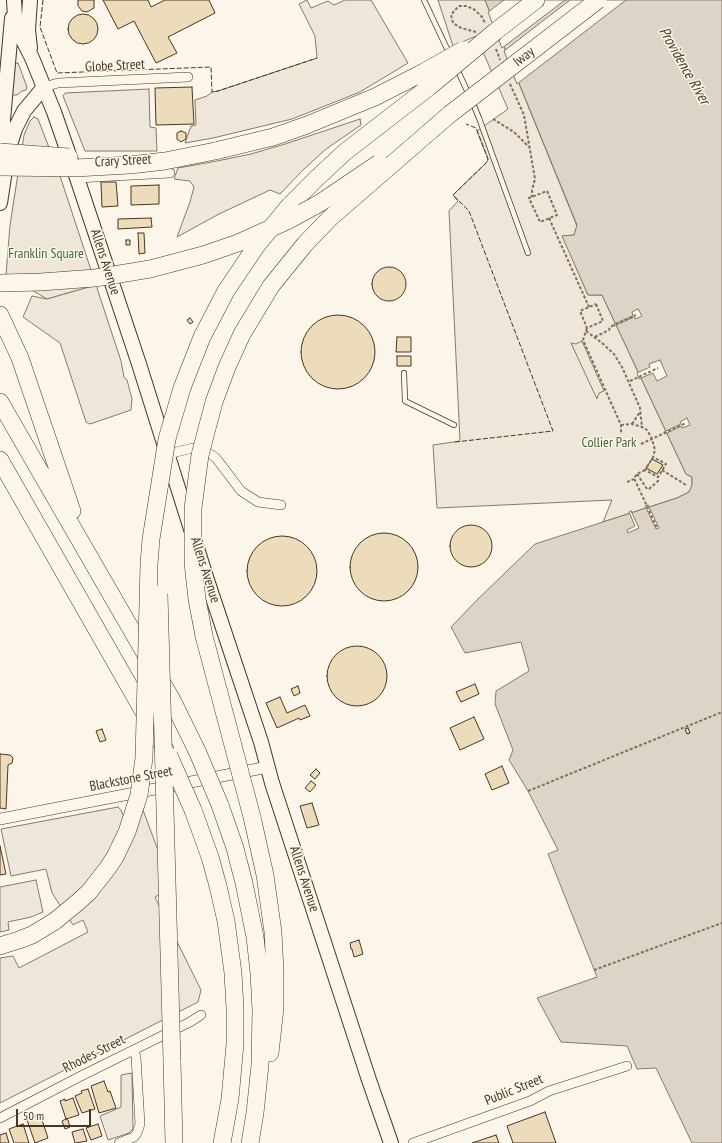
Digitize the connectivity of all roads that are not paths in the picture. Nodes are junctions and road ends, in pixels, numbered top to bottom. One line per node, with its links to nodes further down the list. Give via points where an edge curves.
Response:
1 (14, 0): 6 (main road, Allens Avenue, via 16,24); 9 (main road)
2 (30, 0): 6 (main road, via 28,30)
3 (424, 0): 18 (lane, via 479,118)
4 (536, 0): 8 (highway, bridge)
5 (598, 0): 11 (highway, Iway, bridge)
6 (32, 58): 10 (main road, Allens Avenue)
7 (188, 77): 10 (street, Globe Street, via 58,83)
8 (425, 80): 12 (highway, via 273,137); 26 (highway, bridge, via 290,205 268,231 226,291 188,371 172,422)
9 (3, 86): 14 (main road)
10 (44, 87): 14 (main road, via 24,111 15,129); 16 (main road, Allens Avenue)
11 (450, 114): 19 (highway, bridge, via 320,203 226,247 167,266 113,276); 35 (highway, bridge, via 330,218 282,272 242,334 222,378 200,455 193,508 194,581 204,636 262,856 274,953 275,1008 271,1046)
12 (215, 151): 13 (highway, bridge, via 104,158); 14 (highway, bridge, via 124,166)
13 (0, 152)
14 (2, 170): 17 (main road)
15 (170, 173): 16 (street, Crary Street)
16 (77, 178): 24 (main road, Allens Avenue)
17 (0, 203)
18 (528, 254)
19 (0, 283)
20 (0, 315): 28 (highway, via 20,358)
21 (404, 373): 23 (lane, via 405,401)
22 (0, 402): 28 (highway)
23 (454, 425)
24 (168, 454): 27 (street, via 193,448 203,449 216,458 241,491 258,502); 29 (main road, Allens Avenue)
25 (0, 460): 39 (highway, bridge, via 169,756 210,857 229,938 236,1014 230,1099)
26 (158, 494): 31 (highway, bridge, via 149,564 144,753 137,802 127,832 107,869 78,902 55,921 32,935); 38 (highway, bridge)
27 (282, 505)
28 (83, 546): 35 (highway, bridge, via 172,700 198,753 233,843 253,924 258,961 261,1035)
29 (268, 767): 30 (street, Blackstone Street); 41 (main road, Allens Avenue, via 368,1080)
30 (0, 819)
31 (0, 946)
32 (201, 1014): 33 (street, Rhodes Street)
33 (134, 1050): 36 (street, Rhodes Street); 37 (street, via 140,1124 134,1137)
34 (627, 1066): 42 (street, Public Street, via 549,1091 530,1101)
35 (255, 1114): 40 (highway)
36 (0, 1118)
37 (119, 1143)
38 (174, 1143)
39 (222, 1143)
40 (250, 1143)
41 (391, 1143)
42 (413, 1143)

